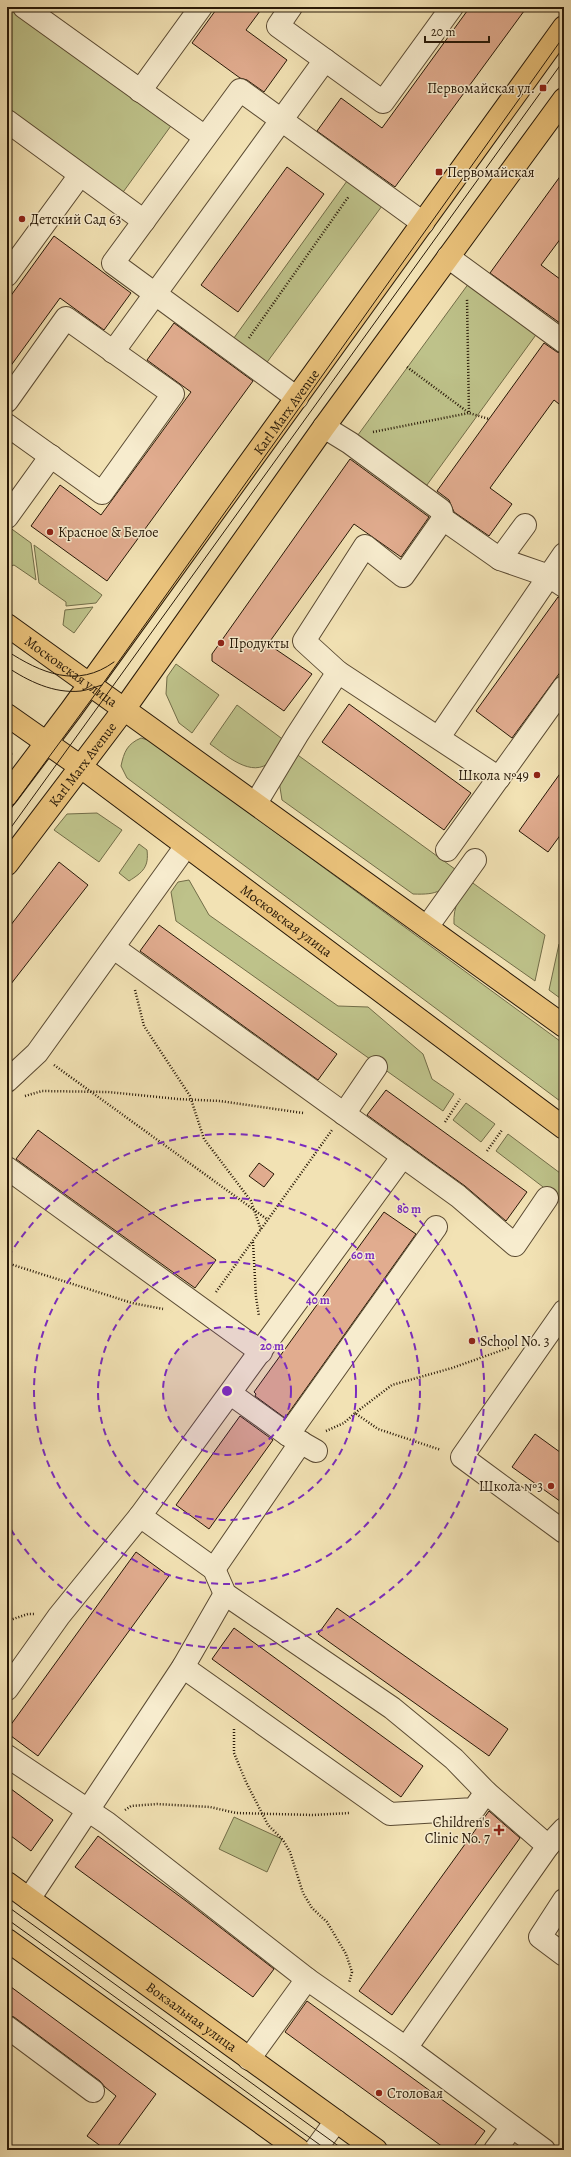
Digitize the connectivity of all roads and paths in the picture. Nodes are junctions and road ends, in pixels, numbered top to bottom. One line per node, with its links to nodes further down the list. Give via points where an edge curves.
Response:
1 (24, 7): 7 (lane)
2 (202, 7): 7 (lane)
3 (291, 7): 6 (lane, via 278,26)
4 (452, 7): 6 (lane, via 383,102)
5 (564, 27): 15 (main road, Karl Marx Avenue)
6 (325, 60): 9 (lane)
7 (140, 91): 11 (lane)
8 (564, 99): 16 (main road, Karl Marx Avenue)
9 (282, 120): 11 (lane, via 240,90); 13 (lane); 19 (lane)
10 (7, 122): 12 (lane)
11 (206, 138): 14 (lane)
12 (80, 175): 14 (lane); 17 (lane)
13 (362, 179): 15 (lane); 20 (path)
14 (144, 221): 19 (lane, via 113,263)
15 (423, 223): 24 (main road, Karl Marx Avenue)
16 (448, 257): 21 (lane); 29 (main road, Karl Marx Avenue)
17 (7, 275)
18 (467, 293): 26 (path)
19 (155, 294): 22 (lane); 24 (lane)
20 (252, 334)
21 (564, 342)
22 (113, 352): 25 (lane, via 66,318); 31 (lane, via 173,394 102,493)
23 (407, 367): 26 (path)
24 (296, 398): 40 (main road, Karl Marx Avenue)
25 (7, 401)
26 (469, 413): 27 (path); 30 (path)
27 (489, 419)
28 (7, 425): 31 (lane)
29 (324, 427): 33 (lane, via 441,510); 42 (main road, Karl Marx Avenue)
30 (365, 434)
31 (51, 456): 32 (lane)
32 (7, 517)
33 (443, 518): 36 (lane); 39 (lane, via 403,576 366,546 304,641)
34 (525, 525): 36 (lane)
35 (564, 554): 37 (lane)
36 (500, 559): 37 (lane)
37 (556, 581): 44 (lane)
38 (7, 625): 40 (main road, Московская улица)
39 (338, 672): 44 (lane); 49 (lane)
40 (89, 685): 42 (main road, Московская улица); 45 (main road, Karl Marx Avenue)
41 (564, 687): 47 (lane)
42 (125, 708): 46 (main road, Karl Marx Avenue); 49 (main road, Московская улица)
43 (7, 716): 45 (main road, Московская улица)
44 (439, 737): 47 (lane)
45 (46, 743): 46 (main road, Московская улица); 48 (main road, Karl Marx Avenue)
46 (80, 767): 50 (main road, Московская улица); 53 (main road, Karl Marx Avenue)
47 (499, 778): 51 (lane)
48 (7, 796)
49 (256, 804): 54 (main road, Московская улица)
50 (186, 846): 55 (lane); 67 (main road, Московская улица)
51 (447, 850)
52 (475, 860): 54 (lane)
53 (7, 864)
54 (427, 927): 56 (main road, Московская улица)
55 (122, 953): 57 (lane); 63 (path, via 144,1026); 65 (lane)
56 (564, 1026)
57 (37, 1053): 59 (lane); 60 (path)
58 (376, 1067): 65 (lane)
59 (7, 1081)
60 (90, 1091): 61 (path, via 42,1090); 63 (path); 73 (path)
61 (23, 1096)
62 (460, 1099): 66 (path)
63 (191, 1100): 64 (path, via 220,1101); 73 (path, via 204,1139 251,1201)
64 (306, 1113)
65 (344, 1114): 70 (lane); 74 (path)
66 (445, 1122)
67 (564, 1128)
68 (502, 1130): 69 (path)
69 (488, 1151)
70 (403, 1156): 72 (lane, via 458,1196 514,1246); 83 (lane)
71 (7, 1168): 80 (lane)
72 (547, 1198)
73 (254, 1209): 74 (path); 76 (path)
74 (268, 1220): 76 (path)
75 (436, 1227): 87 (lane)
76 (261, 1230): 77 (path)
77 (253, 1241): 80 (path); 83 (path, via 256,1297 263,1326 260,1338)
78 (7, 1263): 79 (path, via 132,1303)
79 (164, 1310)
80 (203, 1310): 83 (lane)
81 (564, 1311): 82 (lane)
82 (541, 1343): 85 (path, via 506,1348 452,1368 392,1385); 88 (lane)
83 (261, 1352): 84 (lane)
84 (231, 1394): 87 (lane); 89 (lane)
85 (355, 1413): 86 (path); 88 (path, via 378,1429)
86 (344, 1423)
87 (302, 1443): 91 (lane)
88 (462, 1458): 90 (lane)
89 (140, 1516): 91 (lane); 94 (lane, via 59,1616)
90 (564, 1532)
91 (214, 1569): 92 (lane)
92 (225, 1594): 93 (lane); 97 (lane, via 392,1708 454,1759)
93 (183, 1667): 98 (lane); 99 (lane)
94 (7, 1690)
95 (234, 1726): 100 (path, via 234,1753)
96 (7, 1756): 98 (lane)
97 (486, 1792): 99 (lane, via 474,1809 390,1814); 103 (lane)
98 (88, 1810): 101 (lane); 105 (lane)
99 (385, 1810): 100 (path, via 313,1815)
100 (263, 1814): 101 (path, via 158,1804 131,1806); 110 (path, via 268,1825 283,1840 290,1852 303,1893 312,1908 327,1922 346,1954 352,1972)
101 (107, 1822): 109 (lane)
102 (564, 1829): 103 (lane)
103 (548, 1846): 112 (lane)
104 (7, 1883): 105 (main road, Вокзальная улица)
105 (29, 1899): 113 (main road, Вокзальная улица)
106 (564, 1900): 108 (lane, via 540,1937)
107 (7, 1940): 117 (main road)
108 (564, 1955)
109 (307, 1979): 110 (lane); 113 (lane)
110 (343, 2004): 112 (lane)
111 (7, 2027): 114 (lane)
112 (406, 2048): 116 (lane)
113 (249, 2059): 115 (main road, Вокзальная улица)
114 (93, 2090)
115 (336, 2121): 118 (lane); 119 (main road, Вокзальная улица)
116 (512, 2127): 120 (lane); 121 (lane)
117 (299, 2150)
118 (314, 2150)
119 (376, 2150)
120 (495, 2150)
121 (544, 2150)

